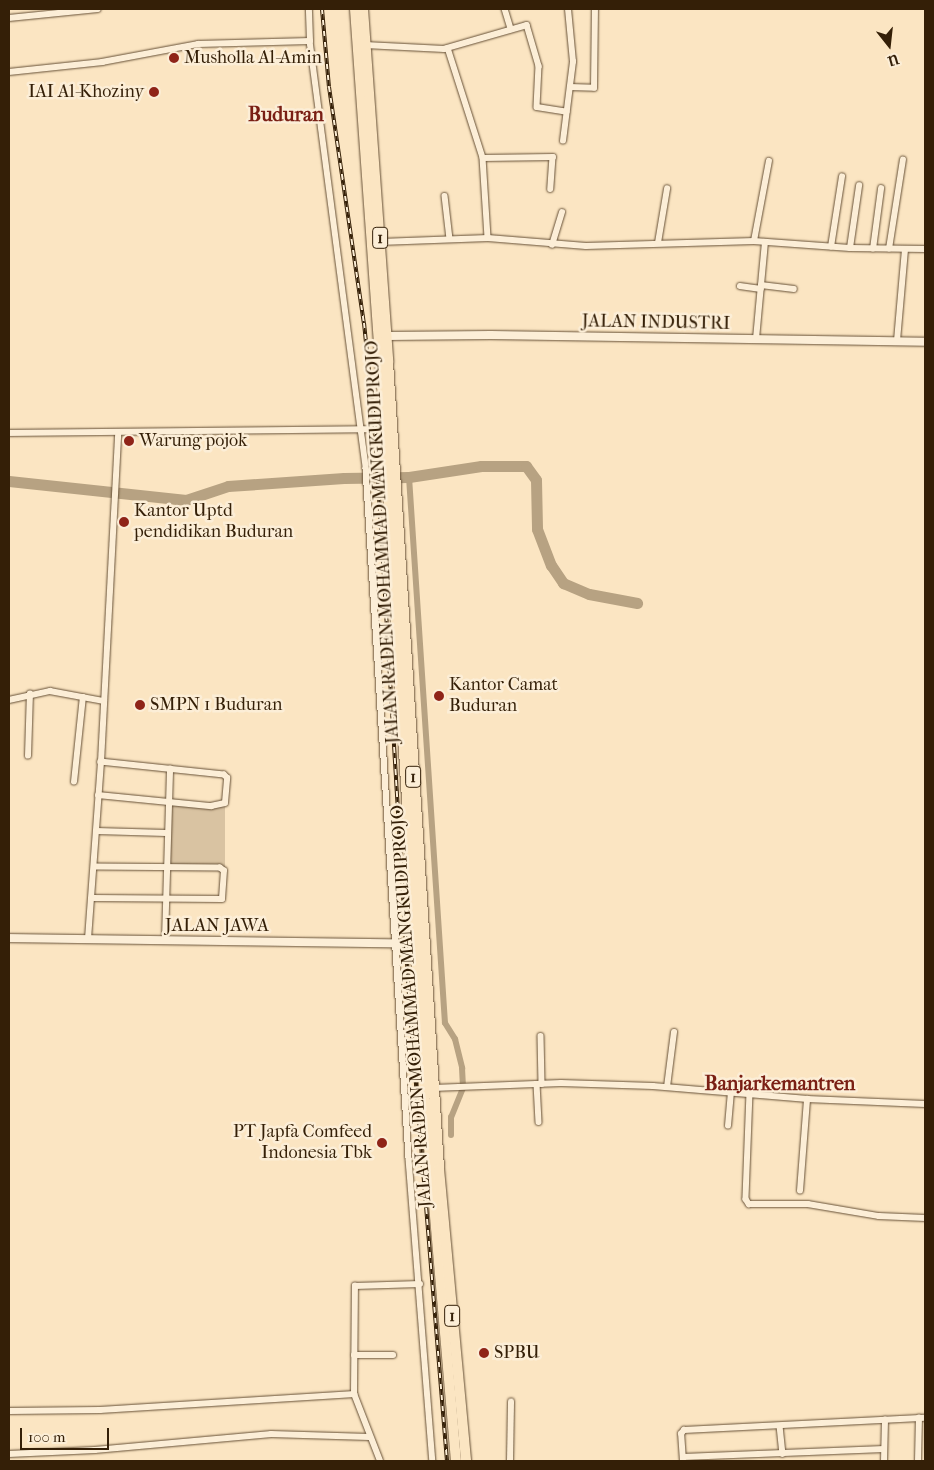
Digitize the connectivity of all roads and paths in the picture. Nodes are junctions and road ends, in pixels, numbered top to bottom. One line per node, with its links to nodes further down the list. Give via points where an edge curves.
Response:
1 (98, 9): 8 (street)
2 (309, 9): 10 (street)
3 (355, 9): 14 (highway, JALAN RADEN MOHAMMAD MANGKUDIPROJO / 1)
4 (362, 9): 11 (highway, JALAN RADEN MOHAMMAD MANGKUDIPROJO / 1)
5 (505, 9): 9 (street)
6 (568, 9): 15 (street, via 573,49)
7 (595, 9): 15 (street, via 594,87)
8 (9, 18)
9 (511, 29): 12 (street); 17 (street, via 525,25 529,29 540,71 537,107)
10 (310, 41): 13 (street, via 198,44 102,62); 49 (street)
11 (365, 45): 12 (street); 14 (highway, JALAN RADEN MOHAMMAD MANGKUDIPROJO / 1)
12 (448, 48): 19 (street)
13 (9, 72)
14 (365, 83): 16 (highway, JALAN RADEN MOHAMMAD MANGKUDIPROJO / 1)
15 (570, 87): 17 (street)
16 (367, 102): 32 (highway, JALAN RADEN MOHAMMAD MANGKUDIPROJO / 1); 50 (highway, JALAN RADEN MOHAMMAD MANGKUDIPROJO / 1)
17 (567, 112): 18 (street)
18 (563, 142)
19 (483, 158): 24 (street, via 553,157); 29 (street)
20 (903, 160): 39 (street)
21 (769, 161): 31 (street)
22 (842, 177): 36 (street)
23 (859, 186): 37 (street)
24 (551, 189)
25 (667, 189): 34 (street)
26 (881, 189): 38 (street)
27 (446, 196): 30 (street)
28 (562, 212): 35 (street)
29 (488, 238): 30 (street); 35 (street)
30 (450, 239): 32 (street)
31 (754, 241): 33 (street); 34 (street)
32 (380, 242): 45 (highway, JALAN RADEN MOHAMMAD MANGKUDIPROJO / 1)
33 (765, 242): 36 (street); 43 (street)
34 (658, 243): 35 (street)
35 (552, 245)
36 (831, 246): 37 (street)
37 (850, 248): 38 (street)
38 (873, 249): 39 (street)
39 (889, 249): 41 (street)
40 (925, 249): 41 (street)
41 (905, 250): 47 (street)
42 (740, 286): 43 (street)
43 (761, 287): 44 (street); 46 (street)
44 (794, 289)
45 (387, 336): 46 (street, JALAN INDUSTRI); 53 (highway, JALAN RADEN MOHAMMAD MANGKUDIPROJO / 1)
46 (756, 339): 47 (street, JALAN INDUSTRI)
47 (897, 341): 48 (street, JALAN INDUSTRI)
48 (925, 342)
49 (361, 429): 50 (street); 52 (street); 74 (street)
50 (385, 429): 53 (highway, JALAN RADEN MOHAMMAD MANGKUDIPROJO / 1)
51 (9, 433): 52 (street)
52 (118, 433): 57 (street)
53 (390, 467): 73 (highway, JALAN RADEN MOHAMMAD MANGKUDIPROJO / 1)
54 (30, 694): 55 (street, via 50,691); 56 (street); 58 (street)
55 (83, 697): 57 (street); 61 (street)
56 (9, 700)
57 (104, 701): 59 (street)
58 (28, 756)
59 (102, 762): 60 (street); 62 (street)
60 (170, 770): 63 (street); 63 (street, via 224,775 227,778 225,803 222,805)
61 (74, 782)
62 (98, 795): 63 (street); 64 (street)
63 (168, 801): 65 (street)
64 (97, 831): 65 (street); 67 (street)
65 (166, 833): 66 (street)
66 (166, 866): 67 (street); 69 (street); 69 (street, via 220,868 224,871 222,900)
67 (95, 867): 68 (street)
68 (92, 898): 69 (street); 71 (street)
69 (166, 900): 72 (street)
70 (9, 938): 71 (street, JALAN JAWA)
71 (88, 939): 72 (street, JALAN JAWA)
72 (165, 940): 74 (street, JALAN JAWA)
73 (420, 944): 74 (street, JALAN JAWA); 79 (highway, JALAN RADEN MOHAMMAD MANGKUDIPROJO / 1); 104 (highway, JALAN RADEN MOHAMMAD MANGKUDIPROJO / 1, via 430,1171)
74 (397, 945): 88 (street)
75 (674, 1032): 78 (street)
76 (542, 1036): 77 (street)
77 (540, 1084): 78 (street); 79 (street); 84 (street)
78 (667, 1087): 80 (street)
79 (433, 1088): 105 (highway, JALAN RADEN MOHAMMAD MANGKUDIPROJO / 1)
80 (731, 1092): 81 (street); 85 (street)
81 (750, 1093): 82 (street); 87 (street, via 748,1204 808,1204 879,1216)
82 (807, 1099): 83 (street); 86 (street)
83 (925, 1104)
84 (539, 1122)
85 (728, 1126)
86 (800, 1191)
87 (925, 1218)
88 (420, 1284): 90 (street, via 355,1286); 103 (street)
89 (393, 1355): 90 (street)
90 (354, 1356): 91 (street)
91 (354, 1394): 93 (street, via 100,1410); 97 (street)
92 (511, 1402): 106 (street)
93 (9, 1411)
94 (922, 1418): 95 (street); 108 (street)
95 (885, 1420): 96 (street); 98 (street)
96 (780, 1426): 100 (street); 101 (street, via 684,1430 681,1434)
97 (369, 1437): 99 (street, via 270,1434 95,1450); 102 (street)
98 (884, 1449): 100 (street); 107 (street)
99 (9, 1454)
100 (783, 1454): 101 (street)
101 (683, 1459)
102 (380, 1461)
103 (433, 1461)
104 (456, 1461)
105 (466, 1461)
106 (510, 1461)
107 (884, 1461)
108 (918, 1461)

